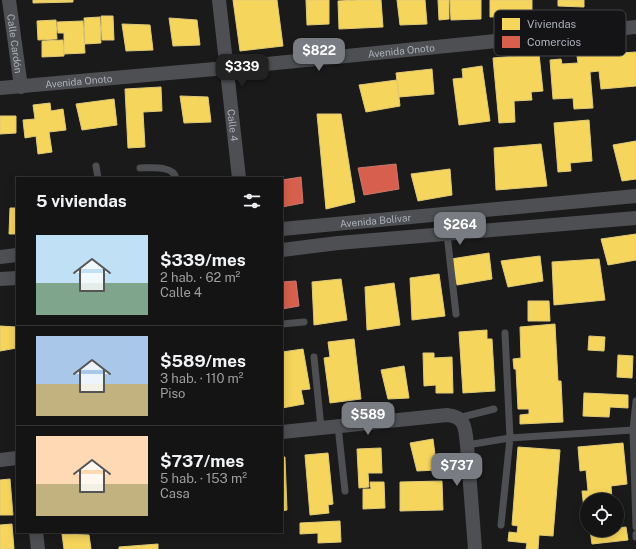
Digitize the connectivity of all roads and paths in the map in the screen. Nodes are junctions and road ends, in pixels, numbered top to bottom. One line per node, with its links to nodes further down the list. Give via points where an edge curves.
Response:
1 (9, 0): 7 (street, Calle Cardón)
2 (219, 0): 6 (street, Calle 4)
3 (636, 27): 4 (street, Avenida Onoto)
4 (626, 28)
5 (494, 41): 6 (street, Avenida Onoto)
6 (226, 68): 7 (street, Avenida Onoto); 13 (street, Calle 4)
7 (21, 87): 8 (street, Avenida Onoto)
8 (0, 88)
9 (96, 166): 11 (lane)
10 (140, 168): 12 (lane, via 167,169)
11 (98, 177)
12 (176, 177)
13 (239, 177)
14 (636, 196): 16 (street, Avenida Bolívar)
15 (636, 218): 17 (street, Avenida Bolívar)
16 (283, 229)
17 (447, 234): 18 (street, Avenida Bolívar); 23 (lane)
18 (283, 250)
19 (16, 255): 20 (street)
20 (0, 257)
21 (16, 278): 22 (street)
22 (0, 279)
23 (456, 314)
24 (304, 322): 25 (lane)
25 (283, 324)
26 (505, 333): 35 (lane)
27 (314, 357): 32 (lane)
28 (636, 401): 33 (lane)
29 (494, 409): 30 (lane)
30 (458, 418): 31 (street, via 447,415); 36 (street, via 462,420 465,428)
31 (338, 426): 32 (street); 39 (lane)
32 (321, 428): 34 (street)
33 (633, 430): 35 (lane); 41 (lane)
34 (283, 432)
35 (510, 438): 36 (lane); 40 (lane)
36 (467, 445): 46 (street)
37 (16, 458): 38 (street)
38 (0, 460)
39 (345, 491)
40 (501, 525)
41 (636, 527)
42 (36, 533): 45 (street)
43 (636, 534): 44 (lane)
44 (636, 537)
45 (38, 549)
46 (475, 549)

